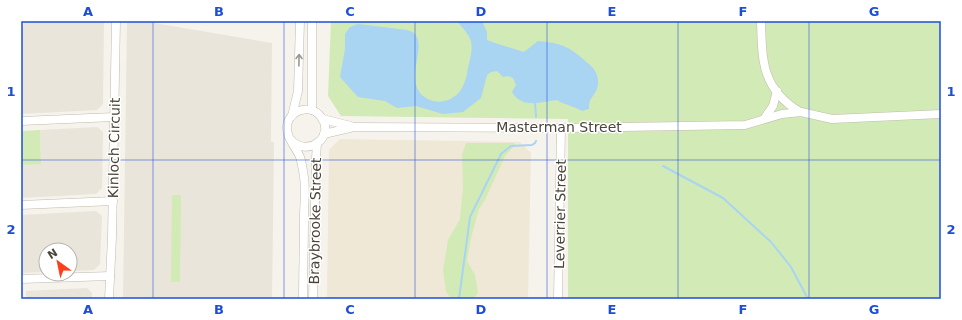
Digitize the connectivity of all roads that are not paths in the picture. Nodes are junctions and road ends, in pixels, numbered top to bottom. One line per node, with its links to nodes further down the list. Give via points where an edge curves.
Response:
1 (116, 21): 10 (street, Kinloch Circuit)
2 (300, 21): 9 (street, one-way to 2, via 298,91)
3 (312, 21): 6 (street)
4 (761, 21): 5 (street, via 764,65 768,78)
5 (777, 91): 7 (street); 11 (street, via 774,106)
6 (312, 110): 9 (street, via 302,109); 12 (street)
7 (801, 112): 8 (street, Masterman Street, via 832,119); 11 (street, Masterman Street)
8 (941, 114)
9 (292, 116): 17 (street, via 287,128)
10 (114, 117): 13 (street); 19 (street, Kinloch Circuit)
11 (764, 118): 15 (street, Masterman Street, via 745,125)
12 (323, 119): 14 (street, Masterman Street); 16 (street)
13 (21, 121)
14 (354, 127): 15 (street, Masterman Street); 16 (street, Masterman Street)
15 (561, 128): 26 (street, Leverrier Street)
16 (324, 134): 18 (street)
17 (290, 139): 18 (street, via 302,147); 24 (street, Braybrooke Street, via 300,157 304,180)
18 (317, 143): 25 (street, Braybrooke Street)
19 (113, 201): 20 (street); 21 (street, Kinloch Circuit)
20 (21, 205)
21 (110, 276): 22 (street); 23 (street, Kinloch Circuit)
22 (21, 279)
23 (109, 299)
24 (303, 299)
25 (313, 299)
26 (558, 299)

